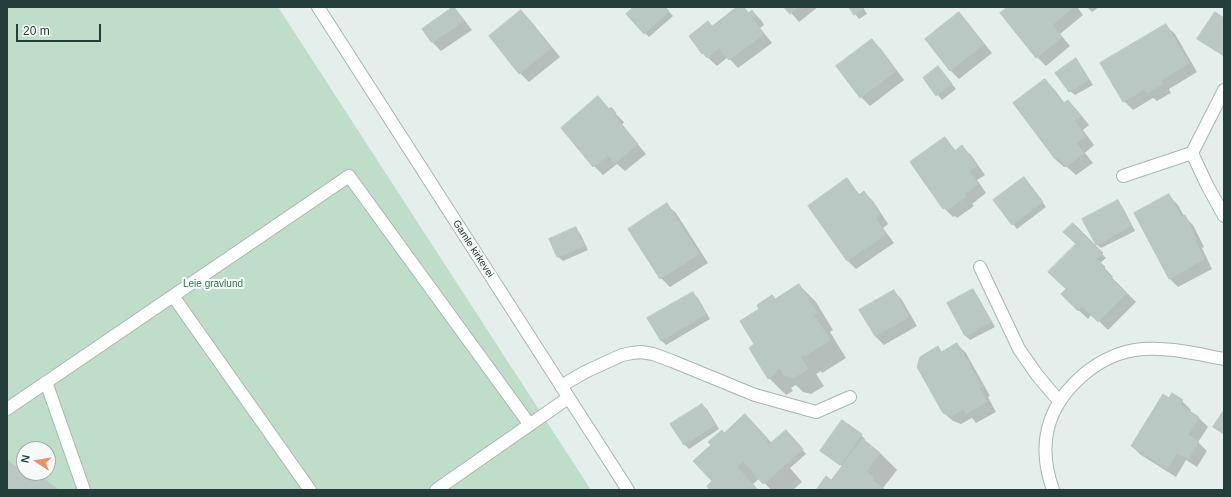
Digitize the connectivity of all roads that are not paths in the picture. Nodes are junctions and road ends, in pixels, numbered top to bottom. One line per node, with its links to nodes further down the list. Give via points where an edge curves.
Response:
1 (318, 7): 10 (street, Gamle kirkevei)
2 (1224, 90): 3 (street)
3 (1192, 153): 4 (street); 5 (street)
4 (1123, 176)
5 (1224, 216)
6 (980, 267): 13 (street, via 1019,349)
7 (173, 296): 9 (street); 15 (street, via 350,176); 17 (street)
8 (1224, 359): 13 (street, via 1171,349 1143,349 1120,353 1096,364)
9 (46, 382): 14 (street); 16 (street)
10 (561, 386): 11 (street, via 622,355 641,352 672,361 755,395 816,412); 12 (street, Gamle kirkevei)
11 (850, 397)
12 (568, 398): 15 (street); 19 (street, Gamle kirkevei)
13 (1059, 401): 20 (street, via 1050,420 1045,442 1045,463)
14 (7, 409)
15 (530, 425): 18 (street)
16 (84, 490)
17 (310, 490)
18 (436, 490)
19 (628, 490)
20 (1053, 490)

